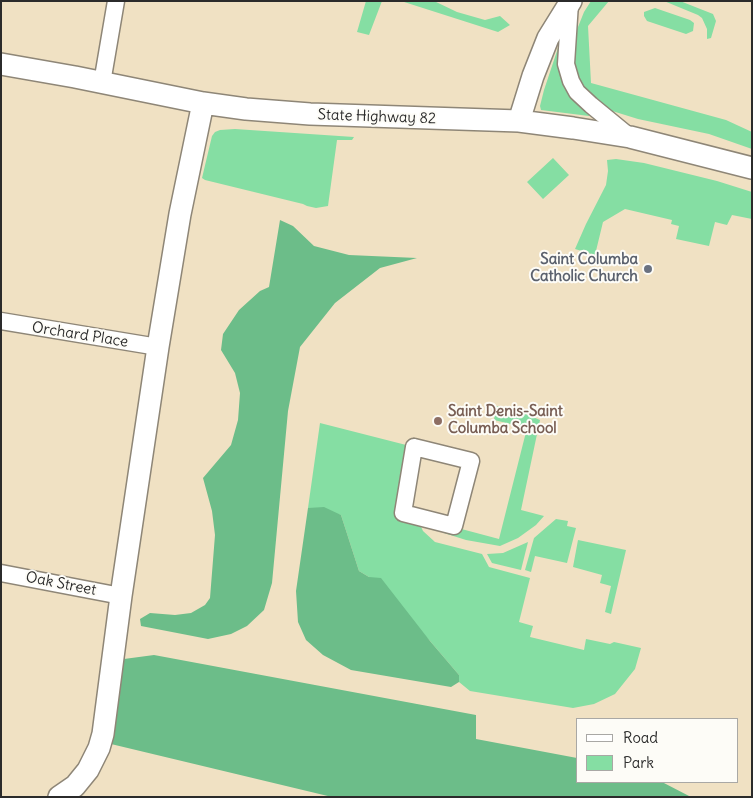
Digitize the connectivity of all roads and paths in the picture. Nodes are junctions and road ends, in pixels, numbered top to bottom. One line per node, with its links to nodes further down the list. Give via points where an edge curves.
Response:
1 (116, 1): 4 (street)
2 (571, 1): 6 (main road, via 548,38); 7 (street, via 566,64 571,81 584,99)
3 (1, 64): 4 (main road, State Highway 82)
4 (102, 83): 5 (main road, State Highway 82)
5 (203, 103): 6 (main road, State Highway 82, via 310,114); 10 (main road)
6 (519, 121): 7 (main road, State Highway 82)
7 (630, 136): 8 (main road, State Highway 82)
8 (752, 168)
9 (1, 321): 10 (street, Orchard Place)
10 (158, 347): 13 (main road)
11 (427, 520): 11 (street, via 454,526 471,460 414,446 403,513)
12 (1, 573): 13 (street, Oak Street)
13 (121, 596): 14 (main road, via 99,748 75,786)
14 (59, 797)

